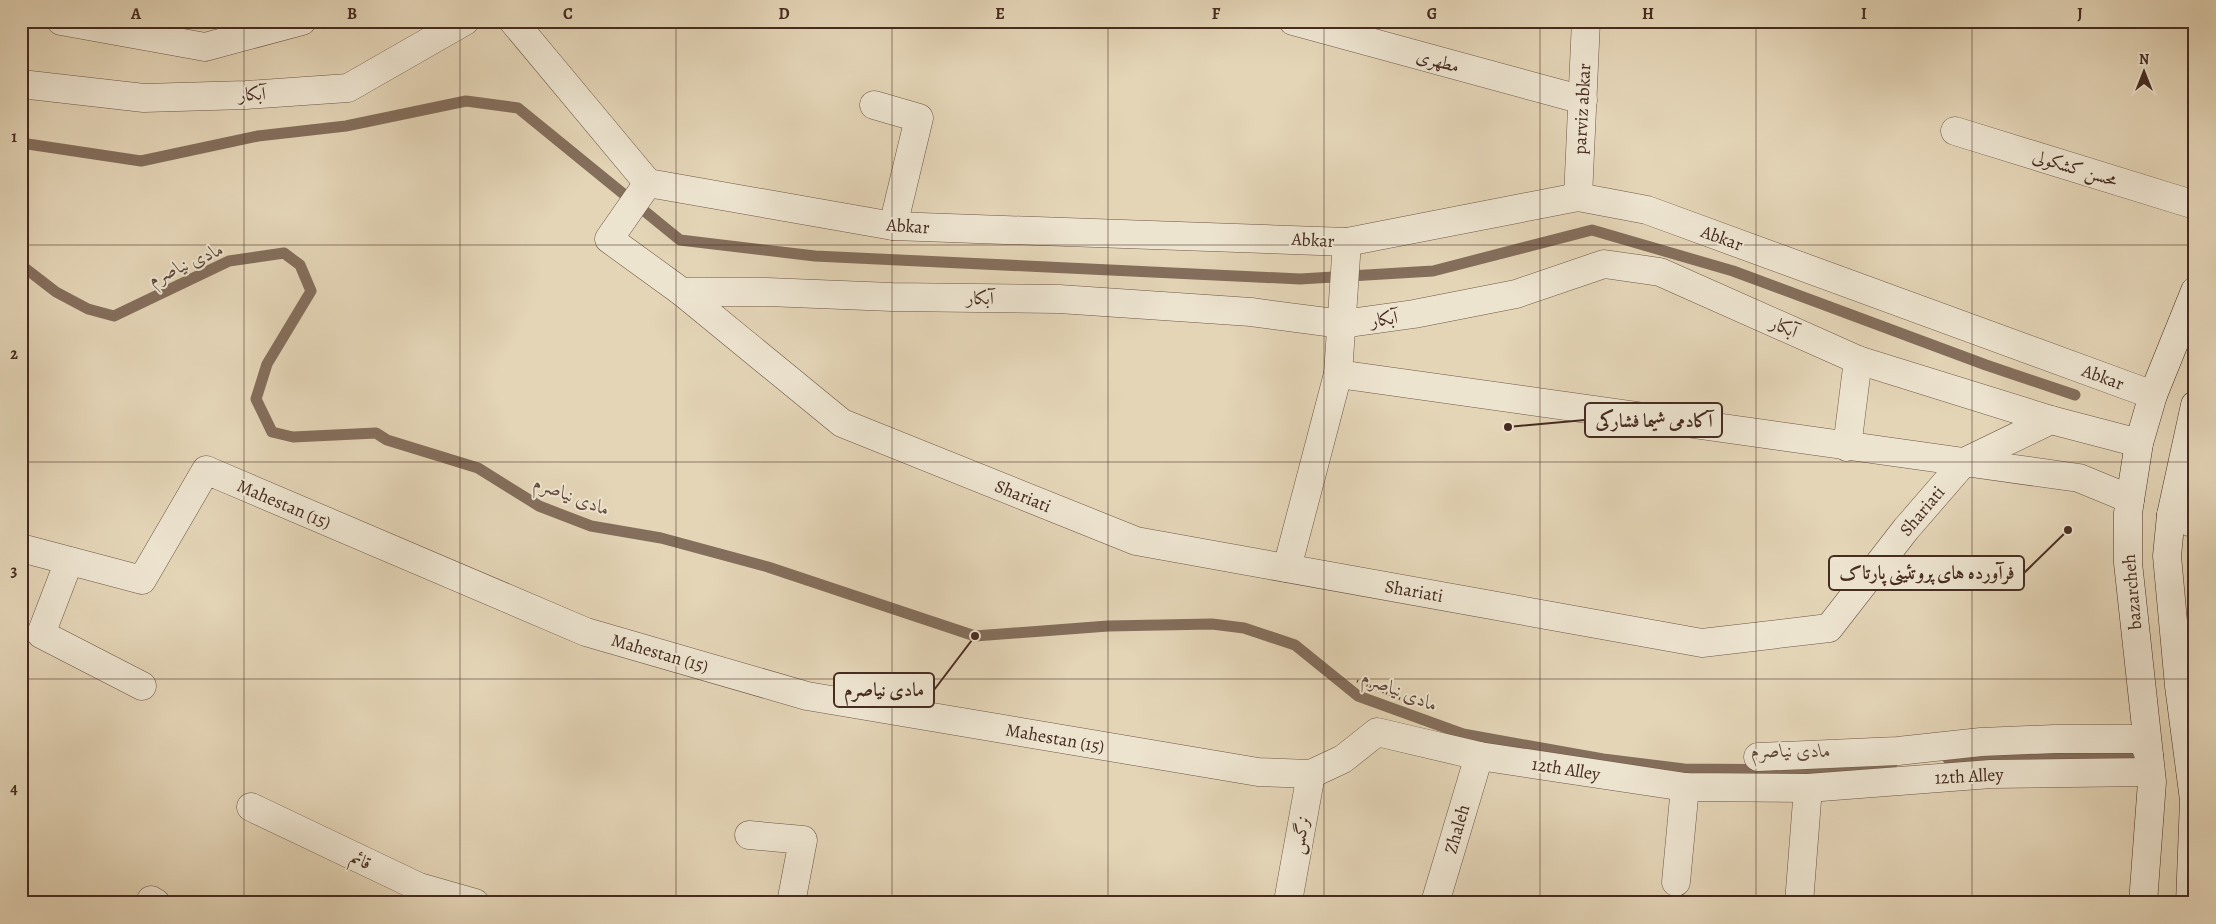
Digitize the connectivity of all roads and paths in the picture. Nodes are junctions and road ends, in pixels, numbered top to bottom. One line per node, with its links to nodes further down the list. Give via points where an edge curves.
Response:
1 (61, 21): 2 (street, via 205,47)
2 (302, 21)
3 (465, 21): 7 (street, آبکار, via 348,88 144,98)
4 (513, 21): 11 (street)
5 (1293, 21): 8 (street, مطهری)
6 (1586, 21): 8 (street, parviz abkar)
7 (21, 84)
8 (1583, 100): 12 (street, parviz abkar)
9 (874, 105): 14 (street, via 919,118)
10 (1955, 131): 13 (street, محسن کشکولی)
11 (648, 183): 14 (street, Abkar); 16 (street, via 609,239)
12 (1578, 197): 15 (street, Abkar); 21 (street, Abkar, via 1646,210)
13 (2195, 205)
14 (893, 226): 15 (street, Abkar)
15 (1347, 242): 18 (street)
16 (682, 292): 18 (street, آبکار, via 1059,299 1252,312); 31 (street, Shariati, via 842,423 1136,542)
17 (2195, 292): 21 (street, bazarcheh)
18 (1342, 324): 19 (street, آبکار, via 1516,294 1604,264 1660,272); 20 (street)
19 (1858, 360): 23 (street, آبکار); 25 (street)
20 (1338, 374): 25 (street); 31 (street)
21 (2154, 395): 24 (street, bazarcheh)
22 (2195, 405): 28 (street)
23 (2051, 420): 24 (street, آبکار); 26 (street)
24 (2139, 443): 27 (street, bazarcheh)
25 (1847, 447): 26 (street)
26 (1964, 462): 27 (street, via 2078,478); 31 (street, Shariati, via 1906,529 1829,628 1702,643)
27 (2130, 499): 35 (street, bazarcheh, via 2128,563)
28 (2183, 519): 40 (street, via 2167,556)
29 (21, 548): 30 (street, Mahestan (15))
30 (68, 562): 32 (street, via 41,634); 37 (street, Mahestan (15), via 142,580 206,470 586,632 807,696 1258,772)
31 (1287, 568)
32 (142, 686)
33 (1377, 732): 34 (street, 12th Alley); 37 (street, Mahestan (15), via 1343,759)
34 (1479, 756): 38 (street, 12th Alley); 49 (street, Zhaleh)
35 (2149, 756): 36 (street, 12th Alley, via 2143,739 2054,739 1981,742 1898,751); 39 (street, 12th Alley, via 2147,772 1991,774); 51 (street, bazarcheh, via 2152,782)
36 (1758, 757)
37 (1311, 774): 44 (street, نرگس)
38 (1684, 787): 39 (street, 12th Alley); 43 (street)
39 (1808, 788): 50 (street)
40 (2194, 800): 52 (street)
41 (251, 807): 47 (street, قائم, via 419,887)
42 (749, 836): 48 (street, via 803,840)
43 (1676, 882)
44 (1289, 896)
45 (150, 903): 46 (street, via 151,900)
46 (156, 903)
47 (475, 903)
48 (791, 903)
49 (1436, 903)
50 (1799, 903)
51 (2144, 903)
52 (2190, 903)

